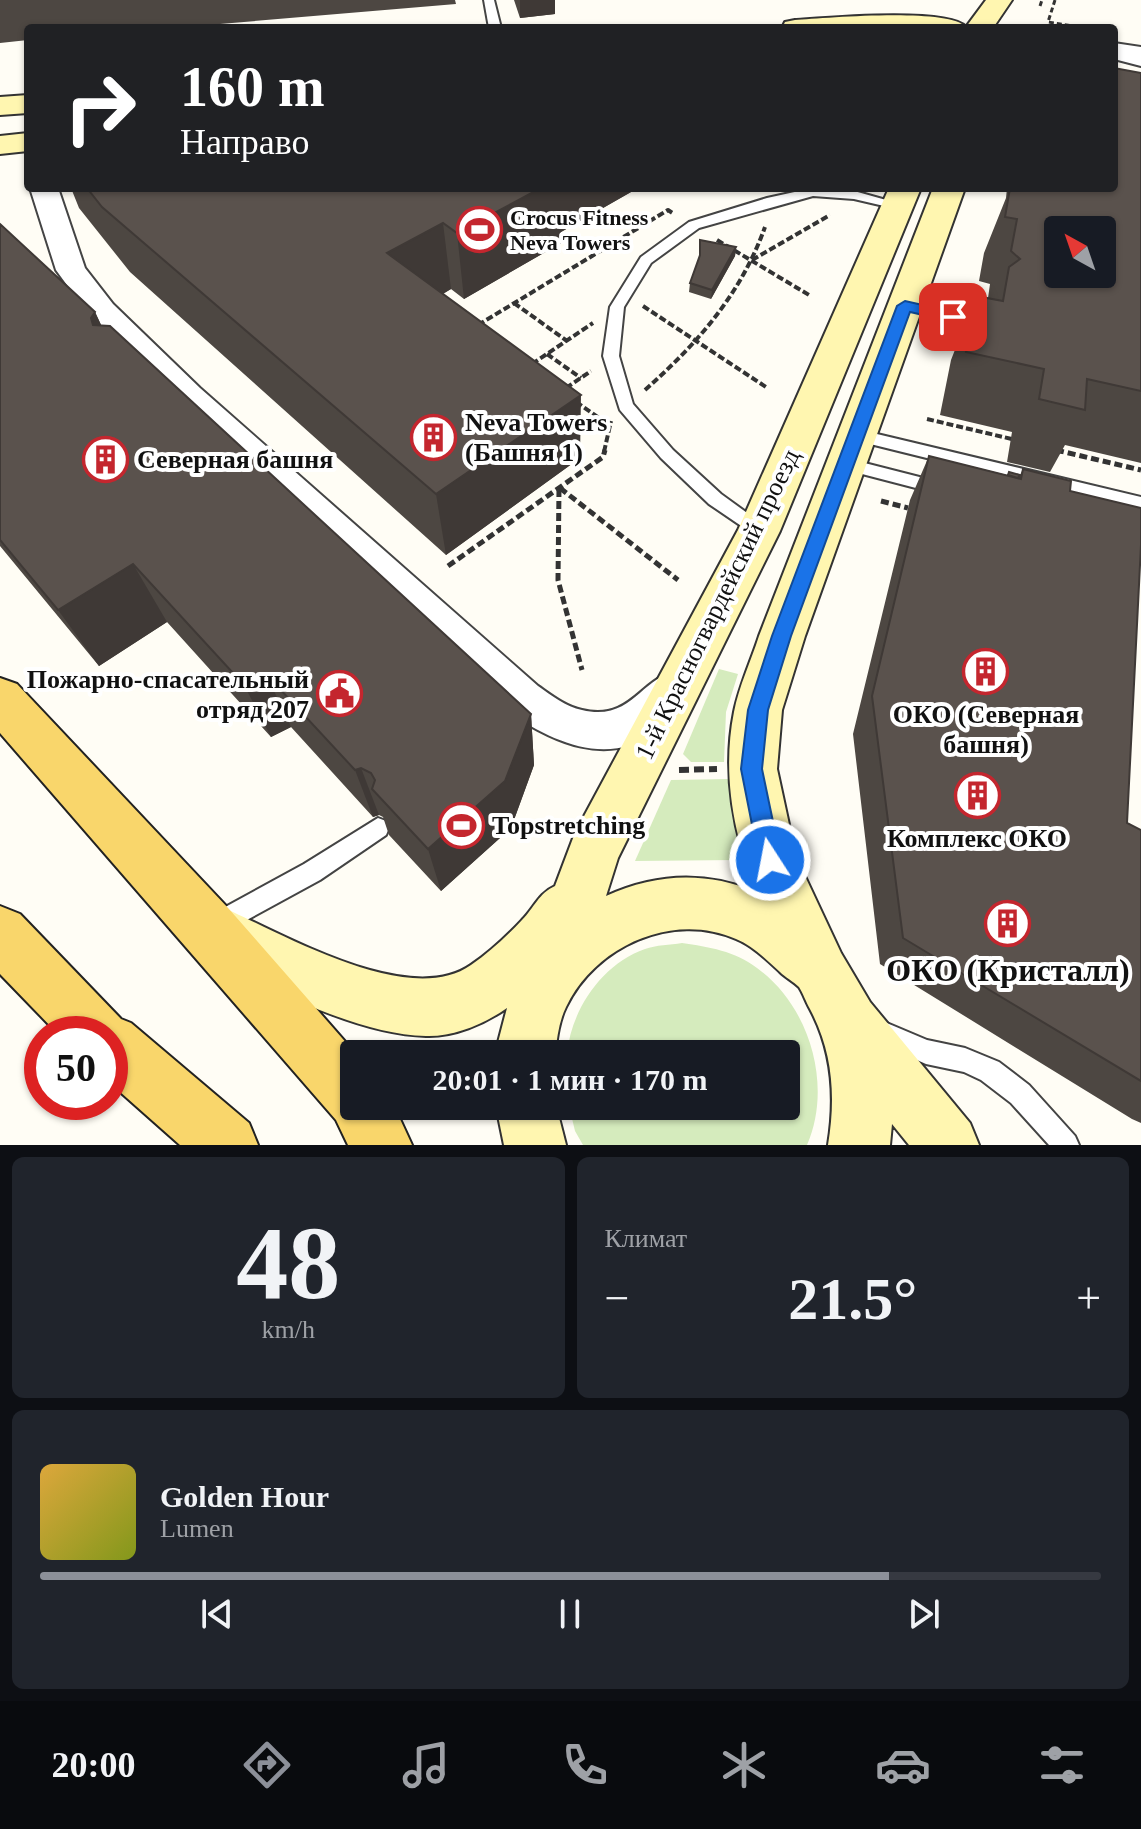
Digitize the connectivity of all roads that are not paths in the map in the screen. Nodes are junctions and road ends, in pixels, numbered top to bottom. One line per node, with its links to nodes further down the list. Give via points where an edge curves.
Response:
1 (489, 0): 3 (lane)
2 (953, 16): 4 (main road)
3 (494, 24)
4 (837, 24)
5 (1118, 53): 7 (street)
6 (1118, 54): 8 (lane)
7 (1141, 54)
8 (1141, 63)
9 (0, 81): 10 (main road)
10 (16, 118)
11 (45, 192): 22 (street, via 71,270 150,373 523,699 557,722 587,733 617,729 655,711)
12 (803, 192): 21 (lane, via 694,225 646,260 621,301 611,356 626,406 715,499)
13 (828, 192): 15 (lane)
14 (948, 192): 16 (main road)
15 (901, 196): 21 (main road, 1-й Красногвардейский проезд)
16 (905, 306): 17 (lane); 18 (main road)
17 (983, 323)
18 (851, 449): 19 (lane); 20 (lane); 29 (main road, via 758,710 752,769 770,860)
19 (950, 491)
20 (1141, 504)
21 (759, 531): 22 (main road, 1-й Красногвардейский проезд)
22 (685, 674): 25 (main road, 1-й Красногвардейский проезд)
23 (0, 699): 26 (main road)
24 (378, 828): 26 (lane)
25 (594, 851): 26 (main road, via 554,928 504,976 454,1004 409,1008 366,997); 28 (main road, 1-й Красногвардейский проезд)
26 (209, 929): 33 (main road)
27 (0, 934): 30 (main road)
28 (551, 976): 29 (main road, via 596,928 640,907 688,901 737,911 782,935); 31 (main road)
29 (838, 1003): 39 (main road, via 862,1067 865,1114); 40 (main road); 41 (lane, via 926,1052 990,1071 1020,1094)
30 (80, 1016)
31 (526, 1040)
32 (128, 1060): 36 (main road)
33 (340, 1081)
34 (368, 1120): 37 (main road)
35 (529, 1120): 38 (main road)
36 (227, 1145)
37 (381, 1145)
38 (535, 1145)
39 (859, 1145)
40 (948, 1145)
41 (1066, 1145)

